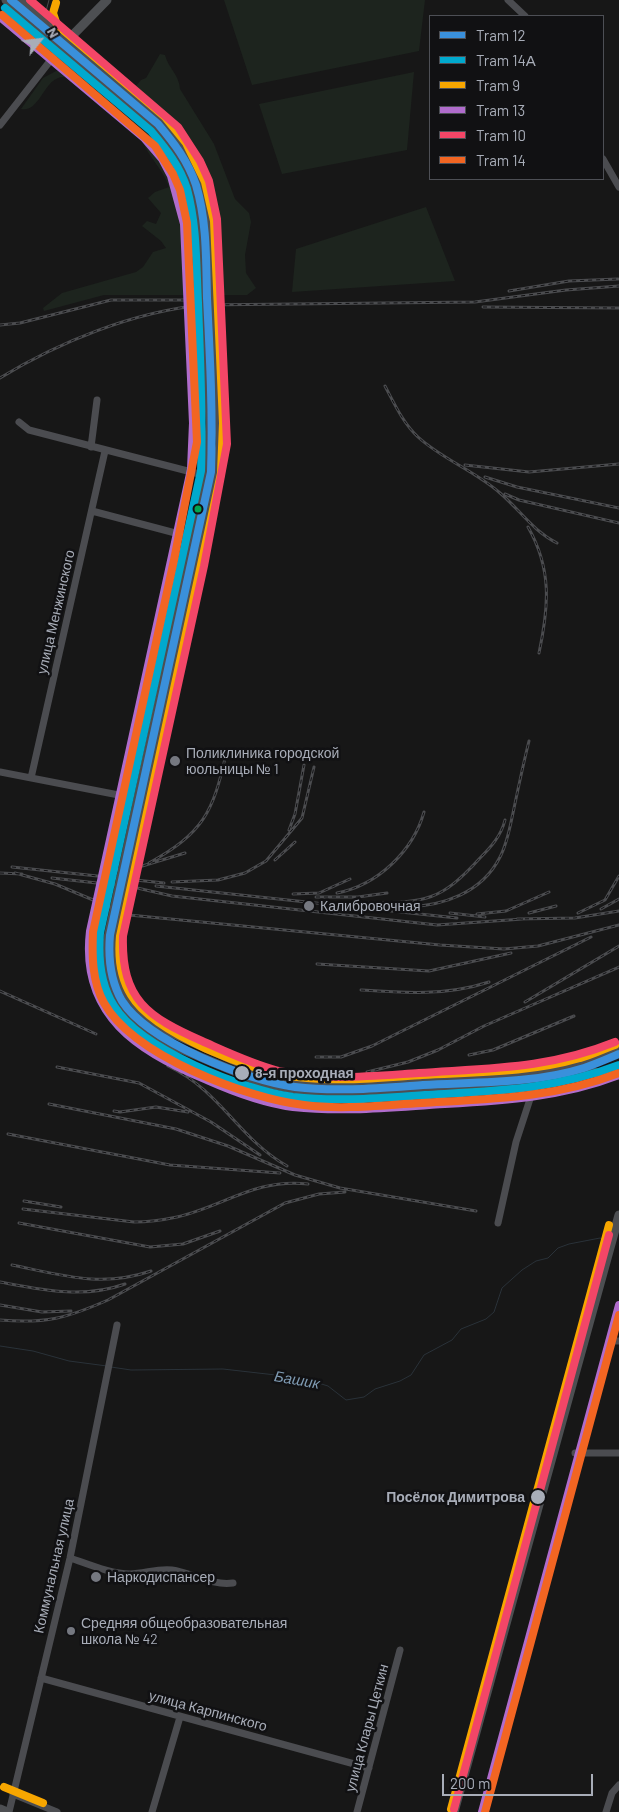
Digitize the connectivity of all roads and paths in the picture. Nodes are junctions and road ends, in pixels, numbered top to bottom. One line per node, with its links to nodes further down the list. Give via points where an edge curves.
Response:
1 (6, 0): 7 (main road)
2 (22, 0): 6 (main road)
3 (107, 0): 6 (main road)
4 (508, 0): 5 (street)
5 (524, 15)
6 (69, 38): 7 (main road); 11 (main road, bridge, via 148,106 184,144 198,170 208,205 214,282)
7 (61, 47): 8 (street); 11 (main road, bridge, via 148,120 175,150 193,186 198,207)
8 (0, 125)
9 (604, 161): 10 (street)
10 (619, 187)
11 (211, 331): 16 (main road); 18 (main road, via 220,444 215,484)
12 (97, 400): 14 (street)
13 (19, 422): 14 (street, via 29,430)
14 (91, 447): 15 (street)
15 (105, 451): 16 (street); 17 (street, улица Менжинского)
16 (207, 476): 18 (main road)
17 (92, 511): 18 (street); 20 (street, улица Менжинского)
18 (199, 539): 22 (main road)
19 (0, 772): 20 (street)
20 (31, 778): 21 (street)
21 (128, 797)
22 (141, 804): 25 (main road, bridge, via 115,948 119,977 133,1005 158,1027 262,1073 291,1081 336,1083); 27 (main road, bridge, via 106,947 113,990 127,1013 154,1035 260,1082 289,1090 337,1094 484,1089)
23 (619, 1049): 24 (main road); 25 (main road, via 573,1064)
24 (619, 1057)
25 (532, 1072): 27 (street)
26 (619, 1075): 27 (main road, via 590,1072)
27 (532, 1084): 29 (street)
28 (619, 1215): 48 (main road)
29 (498, 1223)
30 (117, 1325): 35 (street, Коммунальная улица)
31 (609, 1341): 32 (street)
32 (619, 1341)
33 (575, 1453): 34 (street)
34 (619, 1453)
35 (70, 1558): 36 (street, via 127,1574 174,1570 224,1584); 38 (street, Коммунальная улица)
36 (232, 1583)
37 (400, 1650): 40 (street, улица Клары Цеткин)
38 (41, 1678): 39 (street, улица Карпинского); 42 (street, Коммунальная улица)
39 (180, 1717): 40 (street, улица Карпинского); 46 (street)
40 (369, 1768): 47 (street, улица Клары Цеткин)
41 (618, 1786): 49 (street, via 609,1798)
42 (13, 1794): 44 (street, Коммунальная улица); 45 (street)
43 (0, 1809): 44 (main road)
44 (8, 1812)
45 (57, 1812)
46 (152, 1812)
47 (357, 1812)
48 (454, 1812)
49 (606, 1812)

